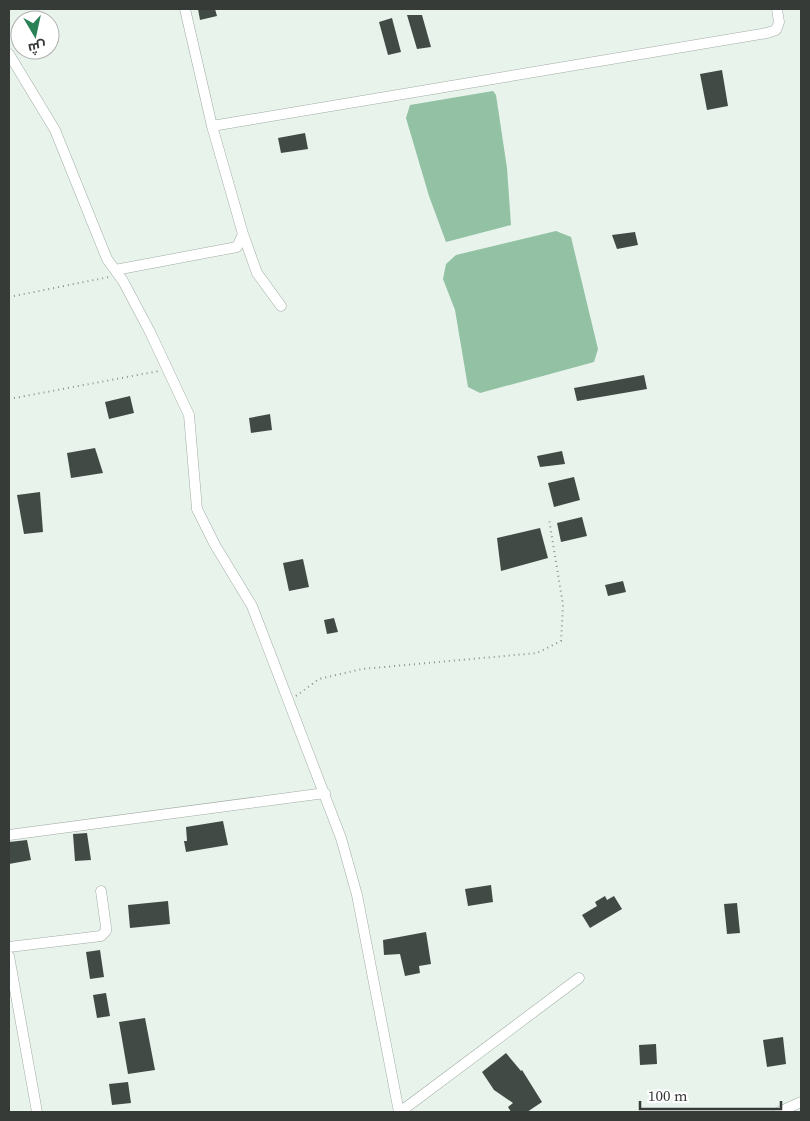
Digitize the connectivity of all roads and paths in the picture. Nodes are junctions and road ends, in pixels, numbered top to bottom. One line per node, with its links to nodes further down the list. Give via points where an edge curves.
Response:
1 (185, 9): 4 (street)
2 (777, 9): 4 (street, via 779,22 776,30 767,33)
3 (9, 54): 6 (street, via 59,136 96,236)
4 (212, 126): 5 (street)
5 (243, 234): 6 (street, via 237,247); 8 (street, via 257,273)
6 (117, 273): 7 (path); 9 (street)
7 (9, 296)
8 (281, 306)
9 (168, 369): 10 (path); 12 (street, via 189,415 197,509 252,606 278,677)
10 (9, 399)
11 (549, 519): 12 (path, via 563,605 562,641 537,653 362,670 319,679)
12 (290, 700): 13 (street)
13 (325, 793): 14 (street); 21 (street, via 357,895)
14 (9, 835)
15 (101, 891): 16 (street, via 106,931 101,936)
16 (9, 947)
17 (9, 956): 20 (street)
18 (578, 978): 21 (street)
19 (801, 1102): 22 (street)
20 (37, 1112)
21 (400, 1112)
22 (779, 1112)

